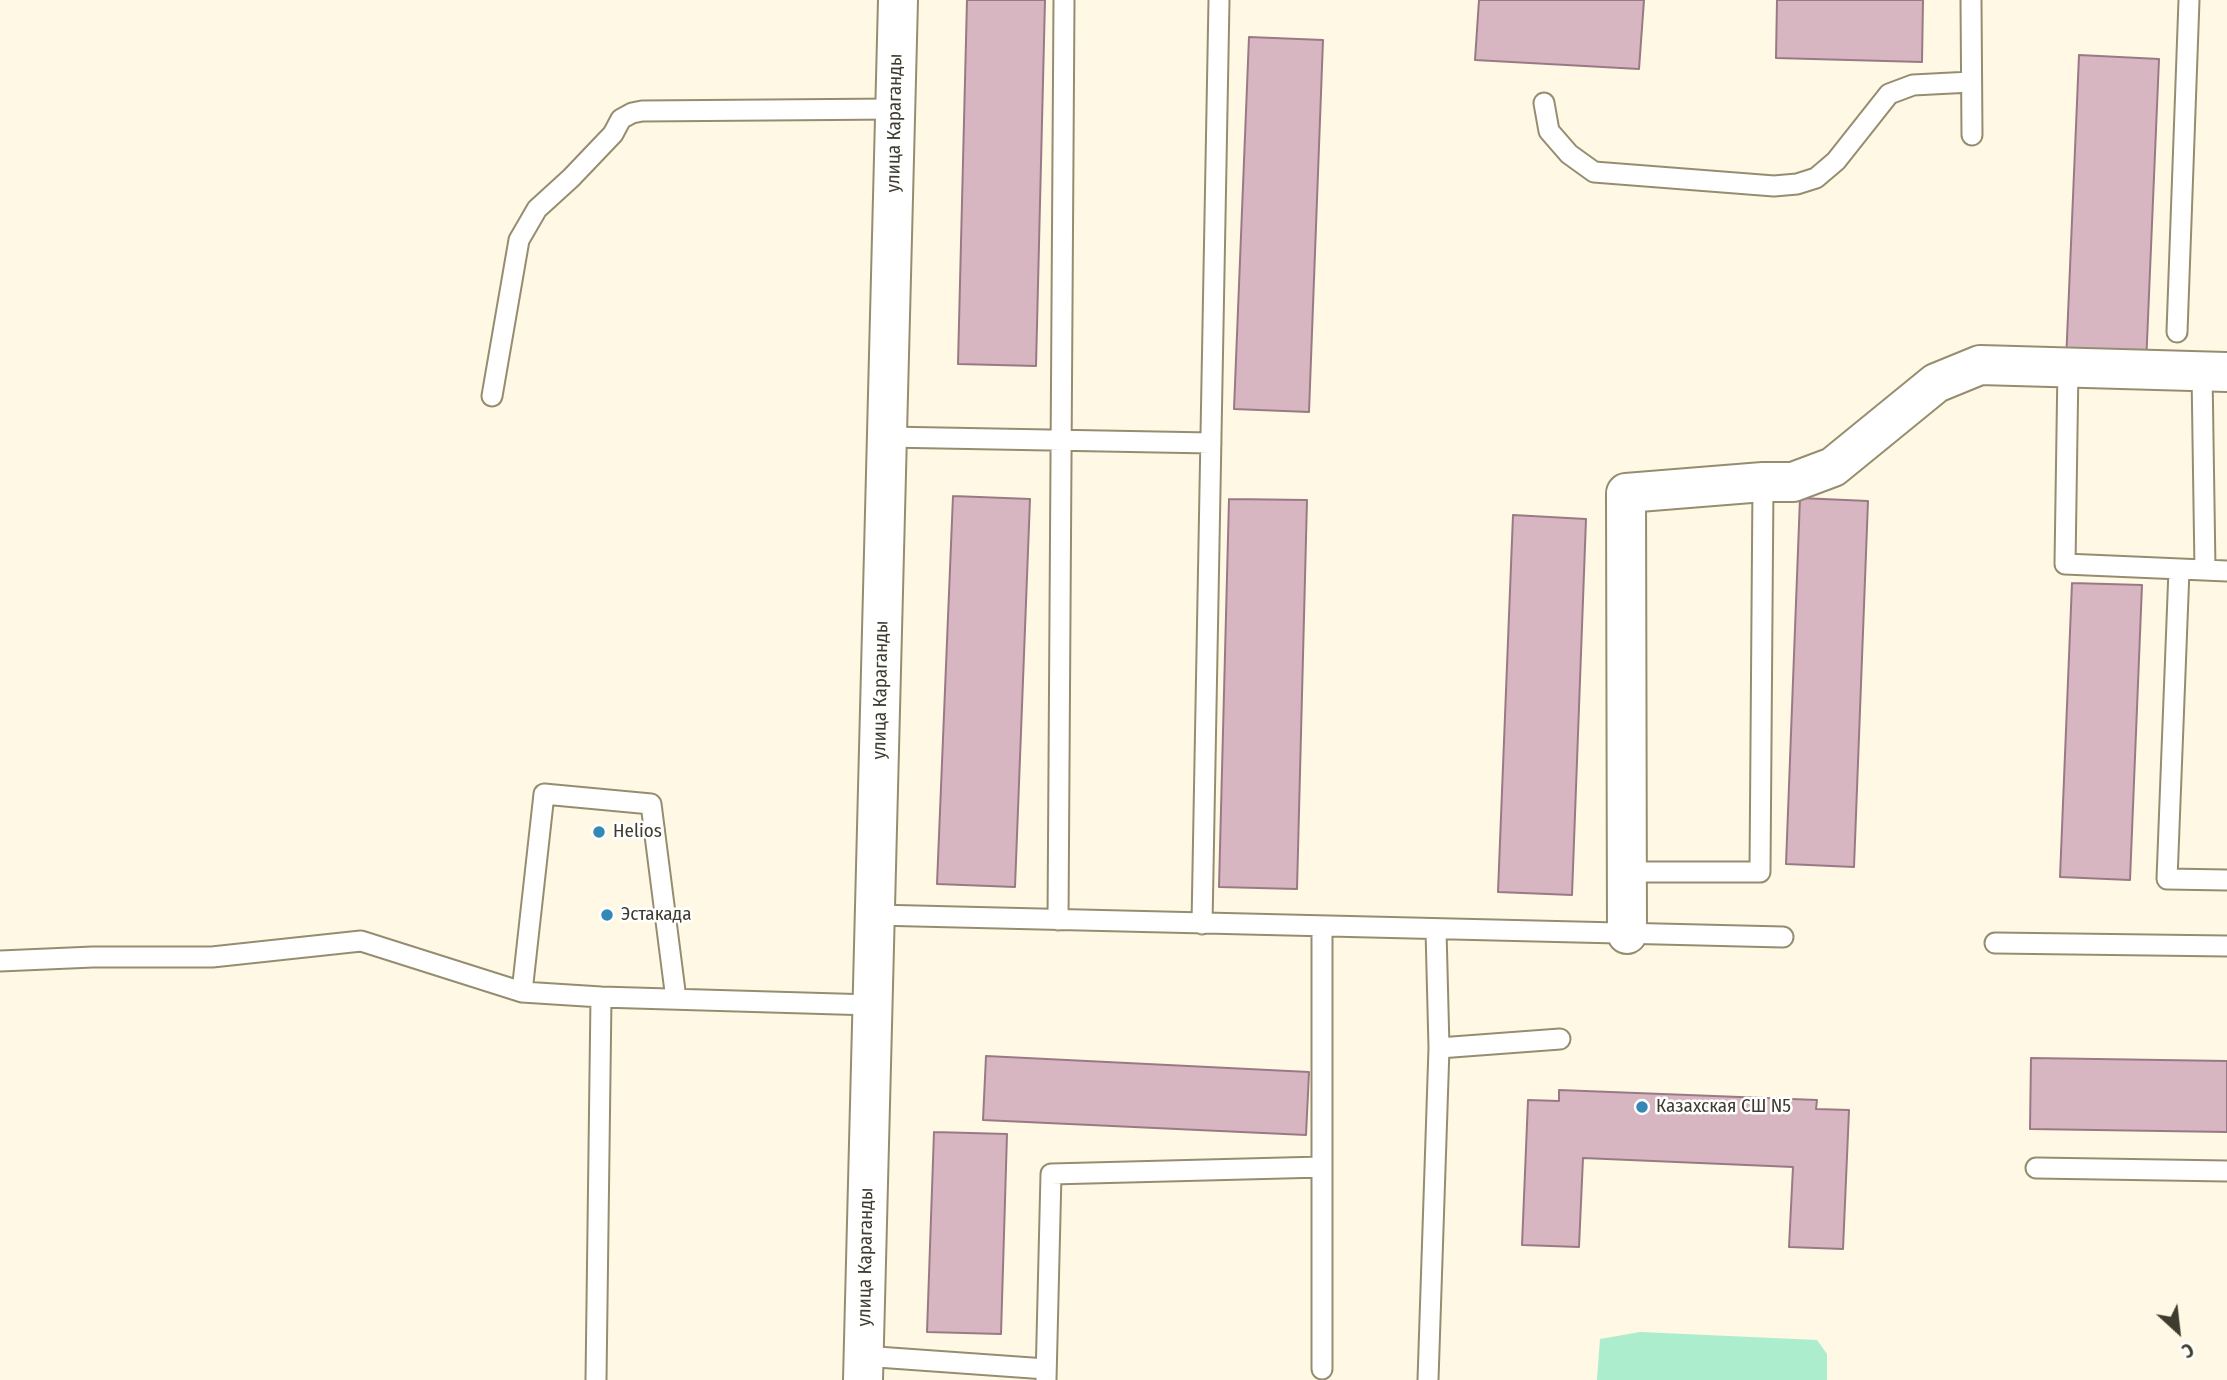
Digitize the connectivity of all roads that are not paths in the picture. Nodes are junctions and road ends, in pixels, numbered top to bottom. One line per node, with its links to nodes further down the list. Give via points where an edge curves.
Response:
1 (898, 0): 8 (main road, улица Караганды)
2 (1065, 0): 15 (lane)
3 (1219, 0): 16 (lane)
4 (1971, 0): 6 (lane)
5 (2189, 0): 10 (lane)
6 (1971, 82): 7 (lane, via 1913,85 1889,94 1836,161 1816,178 1774,186 1594,172 1569,154 1549,131); 9 (lane)
7 (1544, 103)
8 (895, 109): 13 (lane, via 642,111 621,119 613,134 537,209 519,240); 14 (main road, улица Караганды)
9 (1972, 135)
10 (2177, 332)
11 (2068, 366): 12 (main road); 17 (main road, via 1980,365 1936,383 1833,467 1793,482); 18 (lane, via 2065,564)
12 (2214, 372): 19 (lane)
13 (492, 396)
14 (887, 437): 15 (lane); 23 (main road, улица Караганды)
15 (1061, 440): 16 (lane); 24 (lane)
16 (1211, 443): 25 (lane)
17 (1763, 482): 21 (main road, via 1626,494); 21 (lane, via 1760,872)
18 (2179, 570): 19 (lane); 22 (lane, via 2167,879)
19 (2205, 570): 20 (lane)
20 (2227, 571)
21 (1627, 872): 28 (main road)
22 (2227, 880)
23 (875, 915): 24 (lane); 36 (main road, улица Караганды)
24 (1058, 920): 25 (lane)
25 (1202, 924): 26 (lane)
26 (1322, 927): 27 (lane); 39 (lane)
27 (1436, 930): 28 (lane); 38 (lane)
28 (1627, 934): 29 (lane)
29 (1783, 937)
30 (1995, 943): 31 (lane)
31 (2227, 946)
32 (0, 961): 33 (lane, via 212,957 361,940)
33 (522, 992): 34 (lane); 35 (lane, via 544,794 651,804)
34 (601, 997): 35 (lane); 45 (lane)
35 (676, 999): 36 (lane)
36 (872, 1006): 42 (main road, улица Караганды)
37 (1560, 1039): 38 (lane)
38 (1439, 1048): 46 (lane)
39 (1322, 1167): 43 (lane); 44 (lane, via 1051,1174)
40 (2036, 1168): 41 (lane)
41 (2227, 1171)
42 (863, 1368): 44 (lane)
43 (1322, 1369)
44 (1046, 1375)
45 (596, 1380)
46 (1429, 1380)

